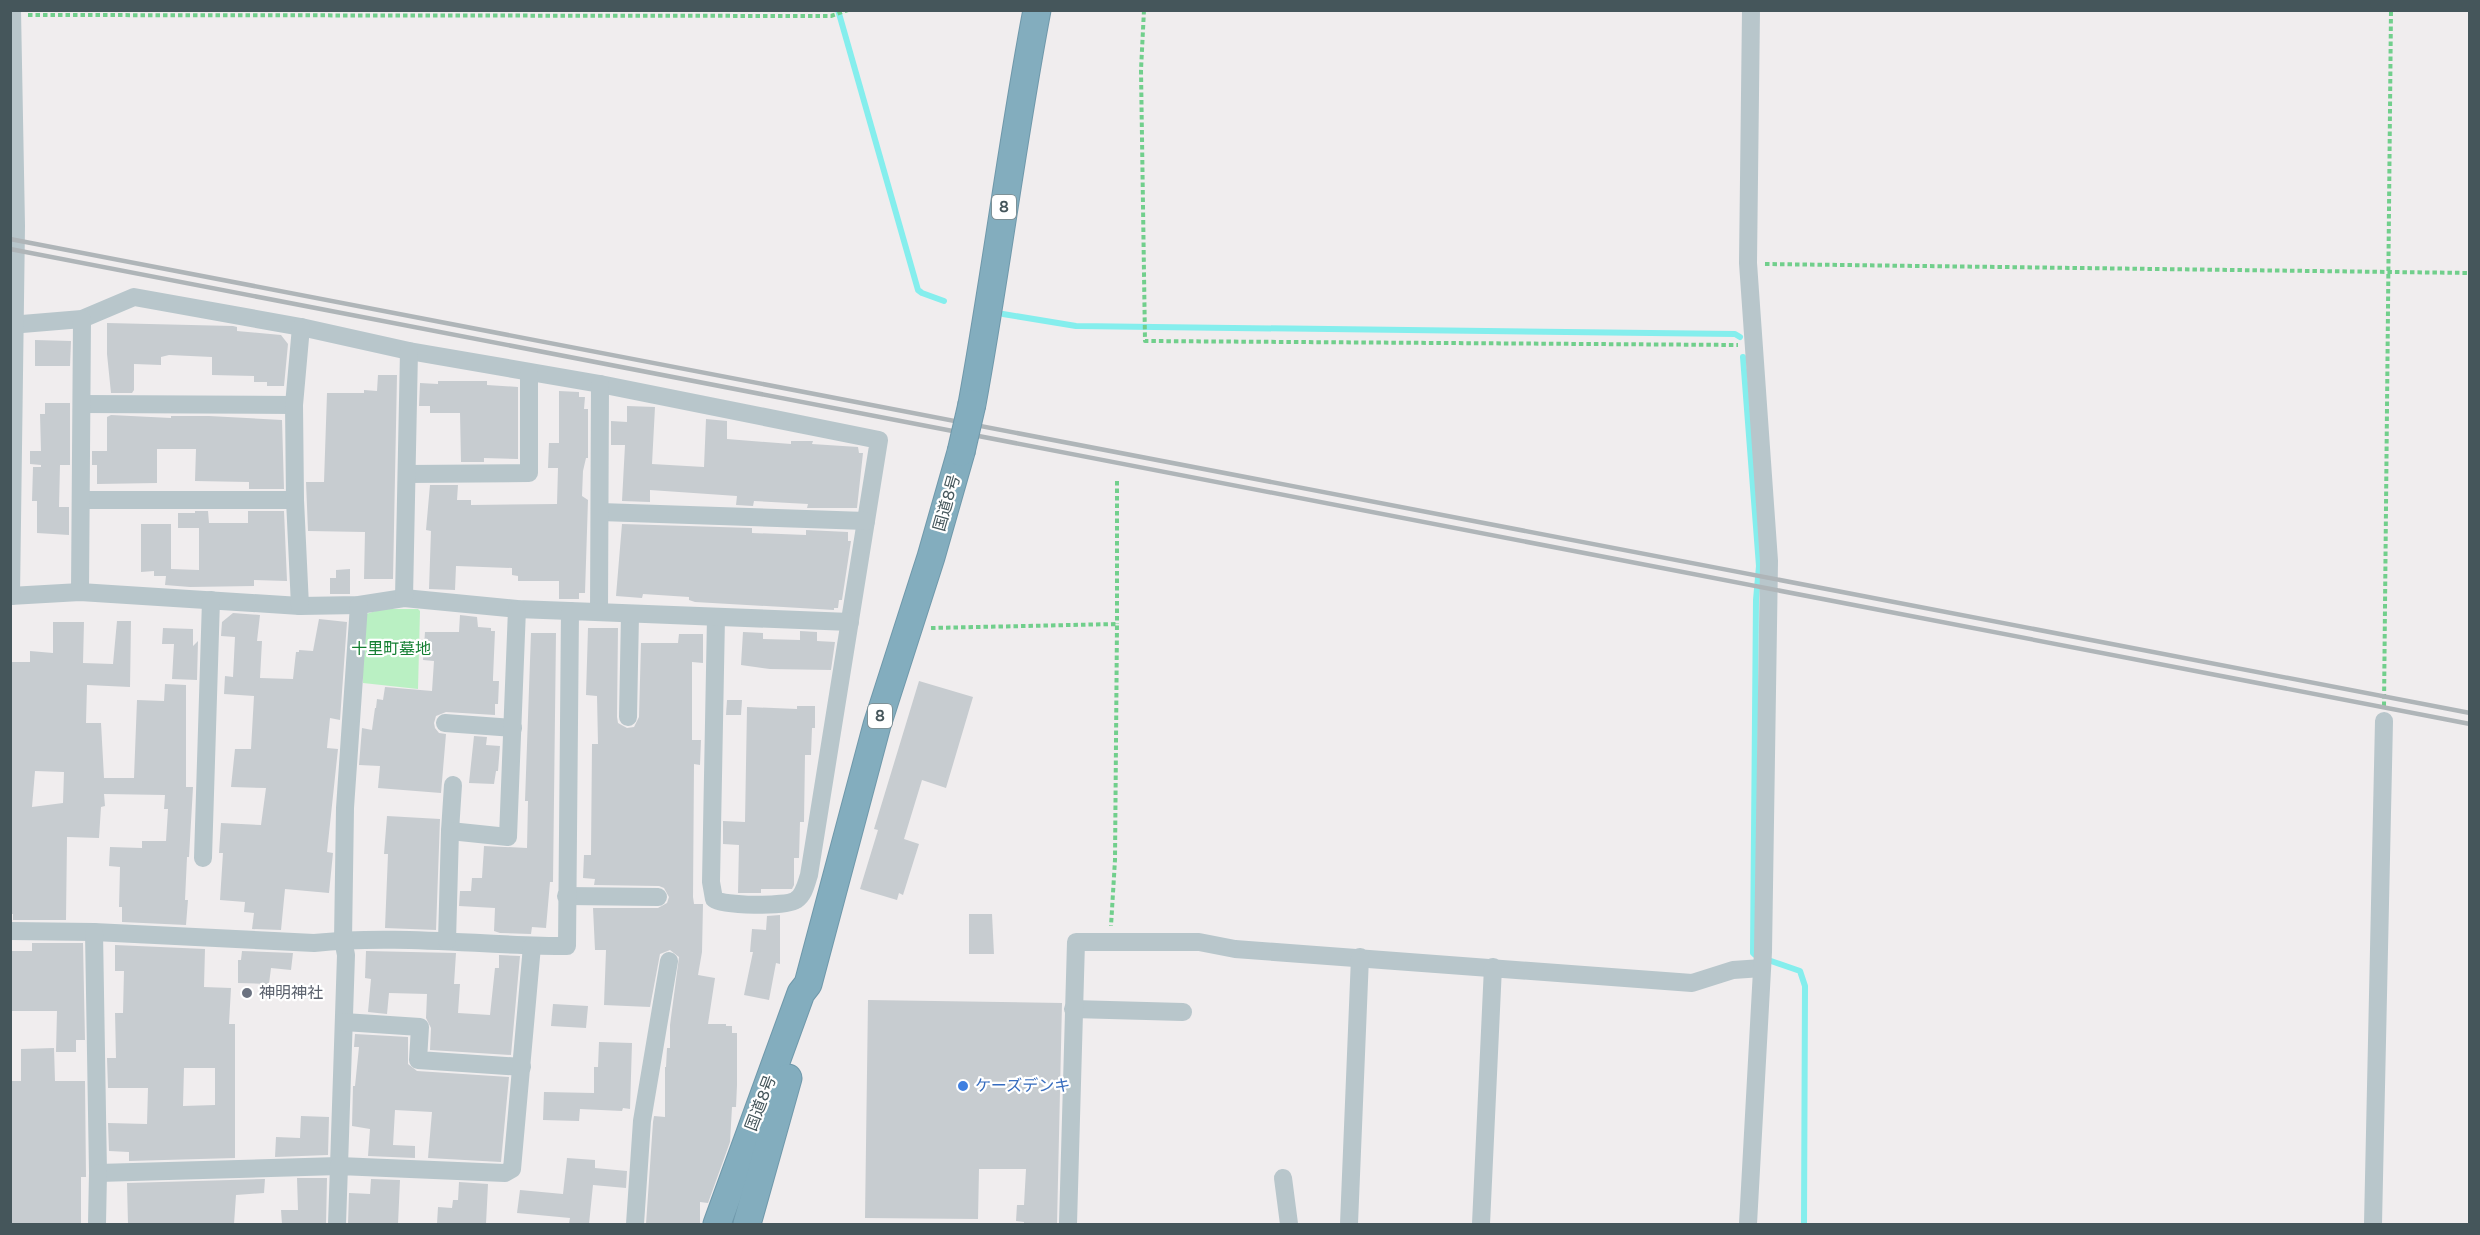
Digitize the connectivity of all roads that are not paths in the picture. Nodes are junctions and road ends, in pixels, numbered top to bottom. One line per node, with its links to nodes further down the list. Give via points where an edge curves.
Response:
1 (1037, 10): 47 (highway, 国道8号 / 8, bridge, via 1019,102 990,302 961,452 877,725)
2 (1751, 10): 46 (street, via 1748,263 1769,561)
3 (12, 14): 5 (street, via 16,226)
4 (82, 319): 5 (street); 6 (street, via 134,297); 10 (street)
5 (13, 326): 18 (street)
6 (301, 327): 7 (street); 11 (street)
7 (409, 351): 8 (street); 12 (street)
8 (529, 373): 9 (street); 12 (street, via 529,473)
9 (600, 384): 15 (street); 16 (street, via 879,440)
10 (82, 404): 11 (street); 13 (street)
11 (294, 405): 14 (street)
12 (408, 474): 19 (street)
13 (82, 500): 14 (street); 17 (street)
14 (295, 500): 22 (street)
15 (600, 512): 16 (street); 25 (street)
16 (866, 521): 28 (street)
17 (80, 592): 18 (street); 20 (street)
18 (11, 596)
19 (404, 598): 21 (street); 23 (street)
20 (210, 600): 22 (street); 35 (street)
21 (359, 605): 22 (street); 40 (street, via 345,808)
22 (300, 606)
23 (518, 609): 24 (street); 32 (street)
24 (570, 611): 25 (street); 36 (street)
25 (599, 612): 26 (street)
26 (630, 615): 27 (street); 29 (street)
27 (716, 617): 28 (street); 28 (street, via 711,882 714,899 723,903 781,904 793,902 803,894)
28 (850, 622)
29 (627, 717)
30 (2384, 721): 65 (street)
31 (445, 723): 32 (street)
32 (513, 728): 34 (street, via 508,837)
33 (453, 785): 34 (street)
34 (450, 831): 41 (street)
35 (203, 858)
36 (566, 896): 37 (street); 42 (street, via 567,946)
37 (658, 897)
38 (10, 931): 39 (street)
39 (94, 932): 40 (street, via 314,944); 53 (street)
40 (343, 940): 41 (street); 50 (street)
41 (447, 941): 42 (street)
42 (532, 946): 51 (street)
43 (1360, 957): 45 (street); 48 (street, via 1235,949 1199,942 1076,942); 62 (street)
44 (669, 961): 57 (street, via 642,1121)
45 (1493, 967): 46 (street, via 1692,983 1733,970); 63 (street)
46 (1762, 968): 64 (street)
47 (808, 984): 58 (highway, 国道8号 / 8, via 801,993); 59 (highway, 国道8号 / 8, via 810,996)
48 (1073, 1009): 49 (street); 60 (street)
49 (1183, 1011)
50 (344, 1022): 51 (street, via 420,1028 417,1060); 52 (street)
51 (522, 1067): 52 (street, via 512,1169 508,1172)
52 (339, 1166): 53 (street); 56 (street)
53 (98, 1173): 55 (street)
54 (1283, 1178): 61 (street)
55 (97, 1224)
56 (337, 1224)
57 (635, 1224)
58 (717, 1224)
59 (747, 1224)
60 (1068, 1224)
61 (1289, 1224)
62 (1349, 1224)
63 (1481, 1224)
64 (1748, 1224)
65 (2373, 1224)

